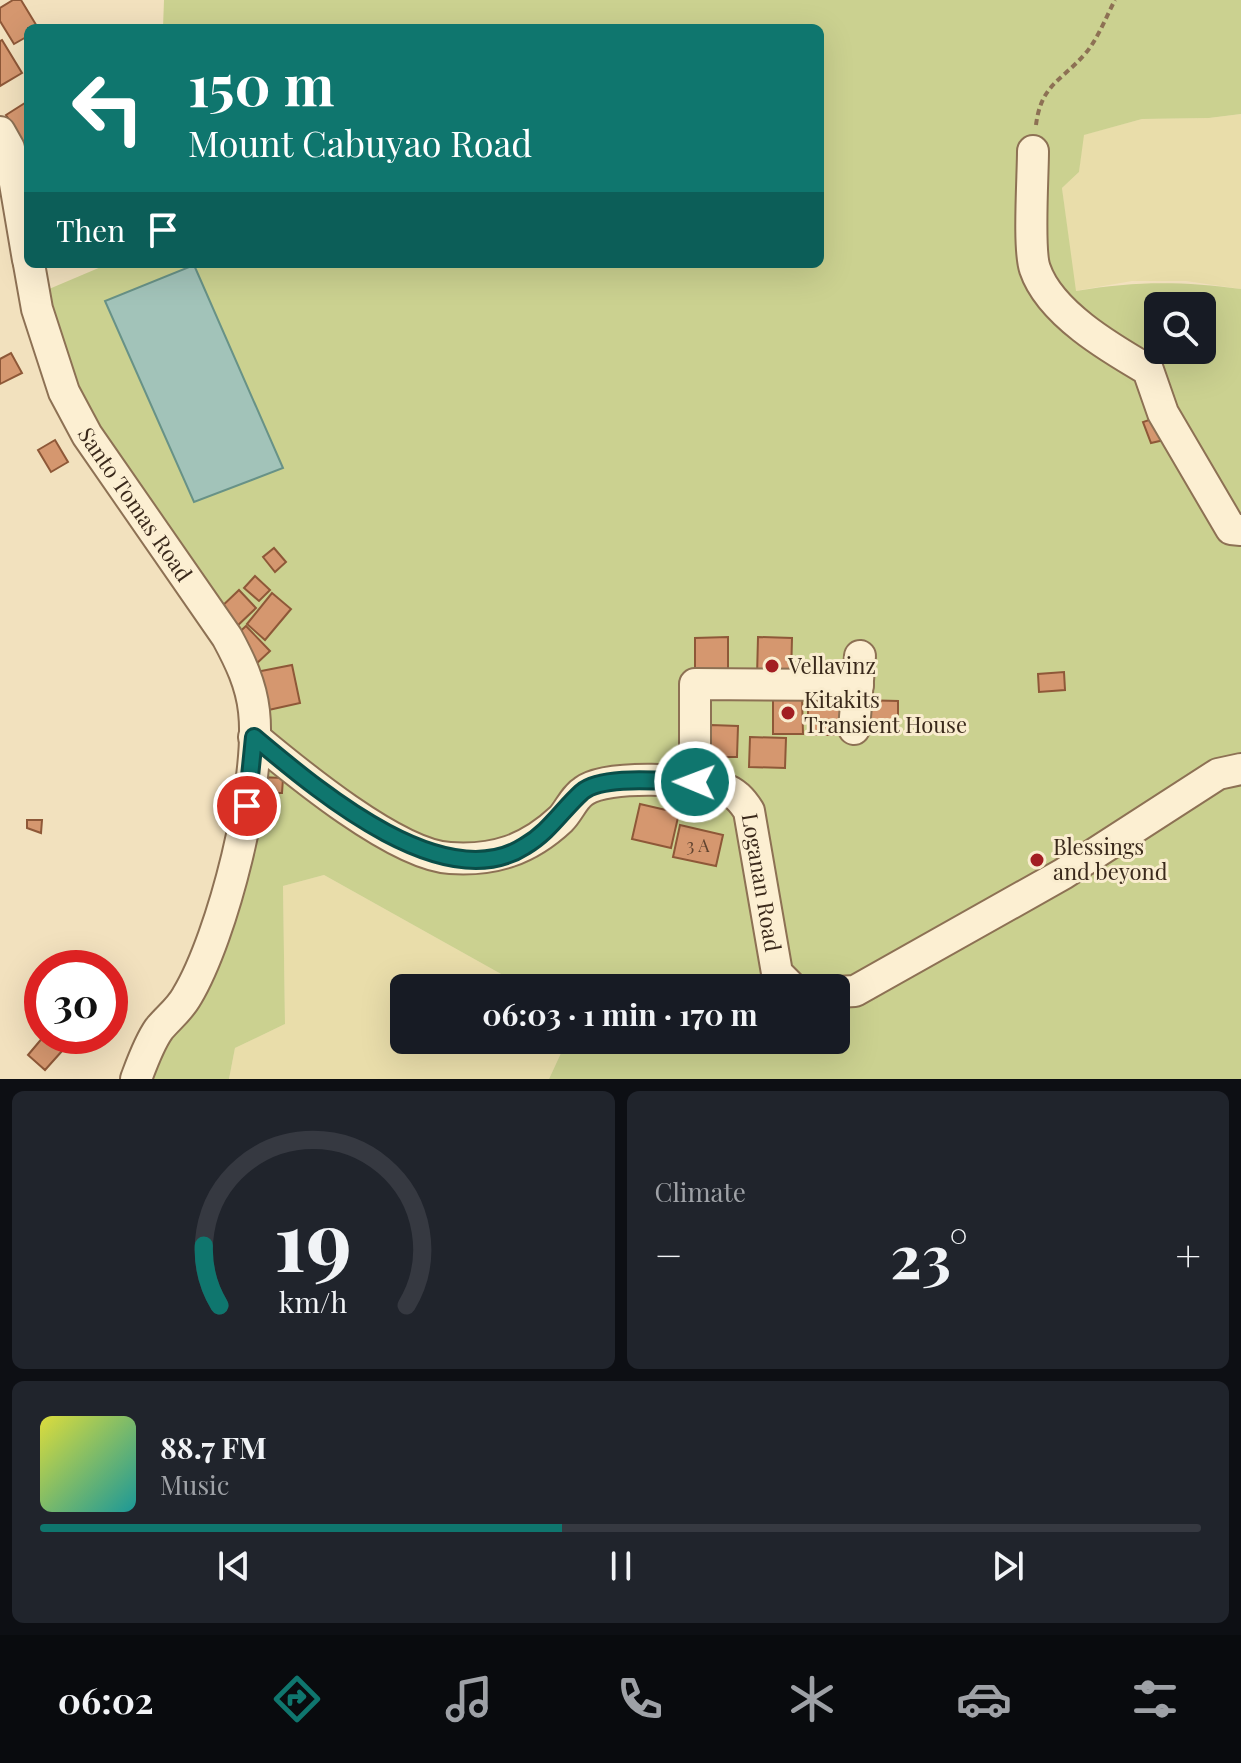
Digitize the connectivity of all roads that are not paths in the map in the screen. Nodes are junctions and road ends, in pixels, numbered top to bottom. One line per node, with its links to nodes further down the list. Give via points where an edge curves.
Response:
1 (0, 132): 3 (street, Santo Tomas Road, via 9,148)
2 (1033, 151): 5 (street, via 1034,267 1049,295 1099,341 1148,370 1163,413 1231,529)
3 (24, 238)
4 (29, 268): 7 (street, Santo Tomas Road, via 64,392 87,435 244,667)
5 (1241, 530)
6 (854, 729): 9 (street, via 859,670 695,684)
7 (254, 737): 9 (street, Loganan Road, via 350,812 446,858 496,858 524,848 561,819 584,790 609,782); 12 (street, Santo Tomas Road, via 239,852 214,934 187,996 157,1032)
8 (1241, 769): 11 (street, via 1218,774 1063,874)
9 (695, 782): 10 (street, Loganan Road, via 740,797 749,811)
10 (778, 974)
11 (850, 991)
12 (136, 1079)

